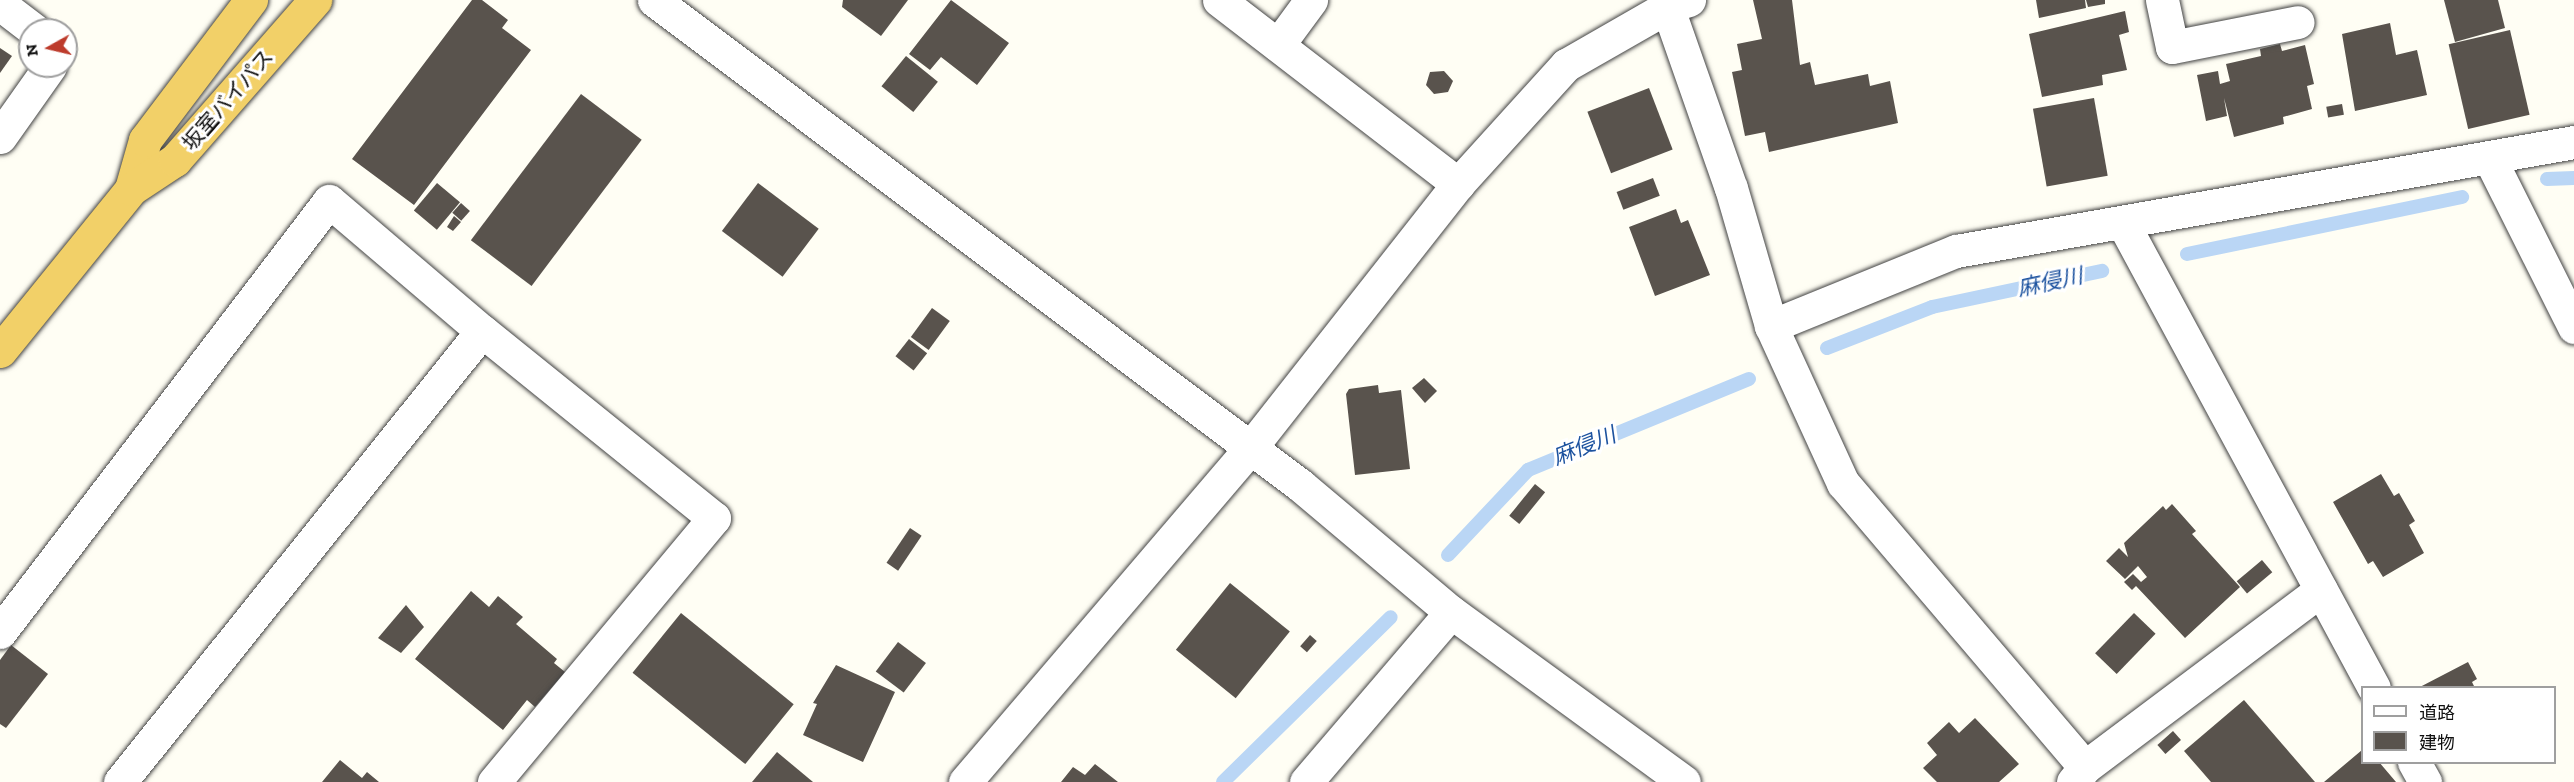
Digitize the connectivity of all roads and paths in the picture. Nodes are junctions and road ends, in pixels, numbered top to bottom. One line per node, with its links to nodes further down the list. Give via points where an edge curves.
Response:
1 (251, 0): 17 (highway, 坂室バイパス, via 145,140)
2 (315, 0): 17 (highway, 坂室バイパス, via 175,160)
3 (654, 0): 23 (street)
4 (1220, 0): 11 (street)
5 (1311, 0): 11 (street)
6 (2162, 0): 10 (street, via 2172,47)
7 (1674, 2): 16 (street, via 1566,65); 19 (street)
8 (0, 4): 9 (street)
9 (18, 18)
10 (2298, 22)
11 (1278, 45): 16 (street)
12 (42, 78): 13 (street)
13 (0, 137)
14 (2574, 142): 15 (street)
15 (2490, 159): 18 (street); 20 (street)
16 (1458, 184): 23 (street)
17 (130, 189): 22 (highway, 坂室バイパス)
18 (2124, 225): 19 (street, via 1956,251); 24 (street)
19 (1771, 326): 29 (street, via 1843,483)
20 (2574, 327)
21 (482, 331): 26 (street, via 329,201); 30 (street); 31 (street, via 714,518)
22 (0, 351)
23 (1251, 447): 25 (street); 32 (street)
24 (2321, 590): 27 (street); 29 (street)
25 (1451, 612): 33 (street); 34 (street)
26 (0, 632)
27 (2373, 686)
28 (2415, 764): 35 (street)
29 (2079, 775)
30 (120, 782)
31 (494, 782)
32 (965, 782)
33 (1306, 782)
34 (1684, 782)
35 (2425, 782)

